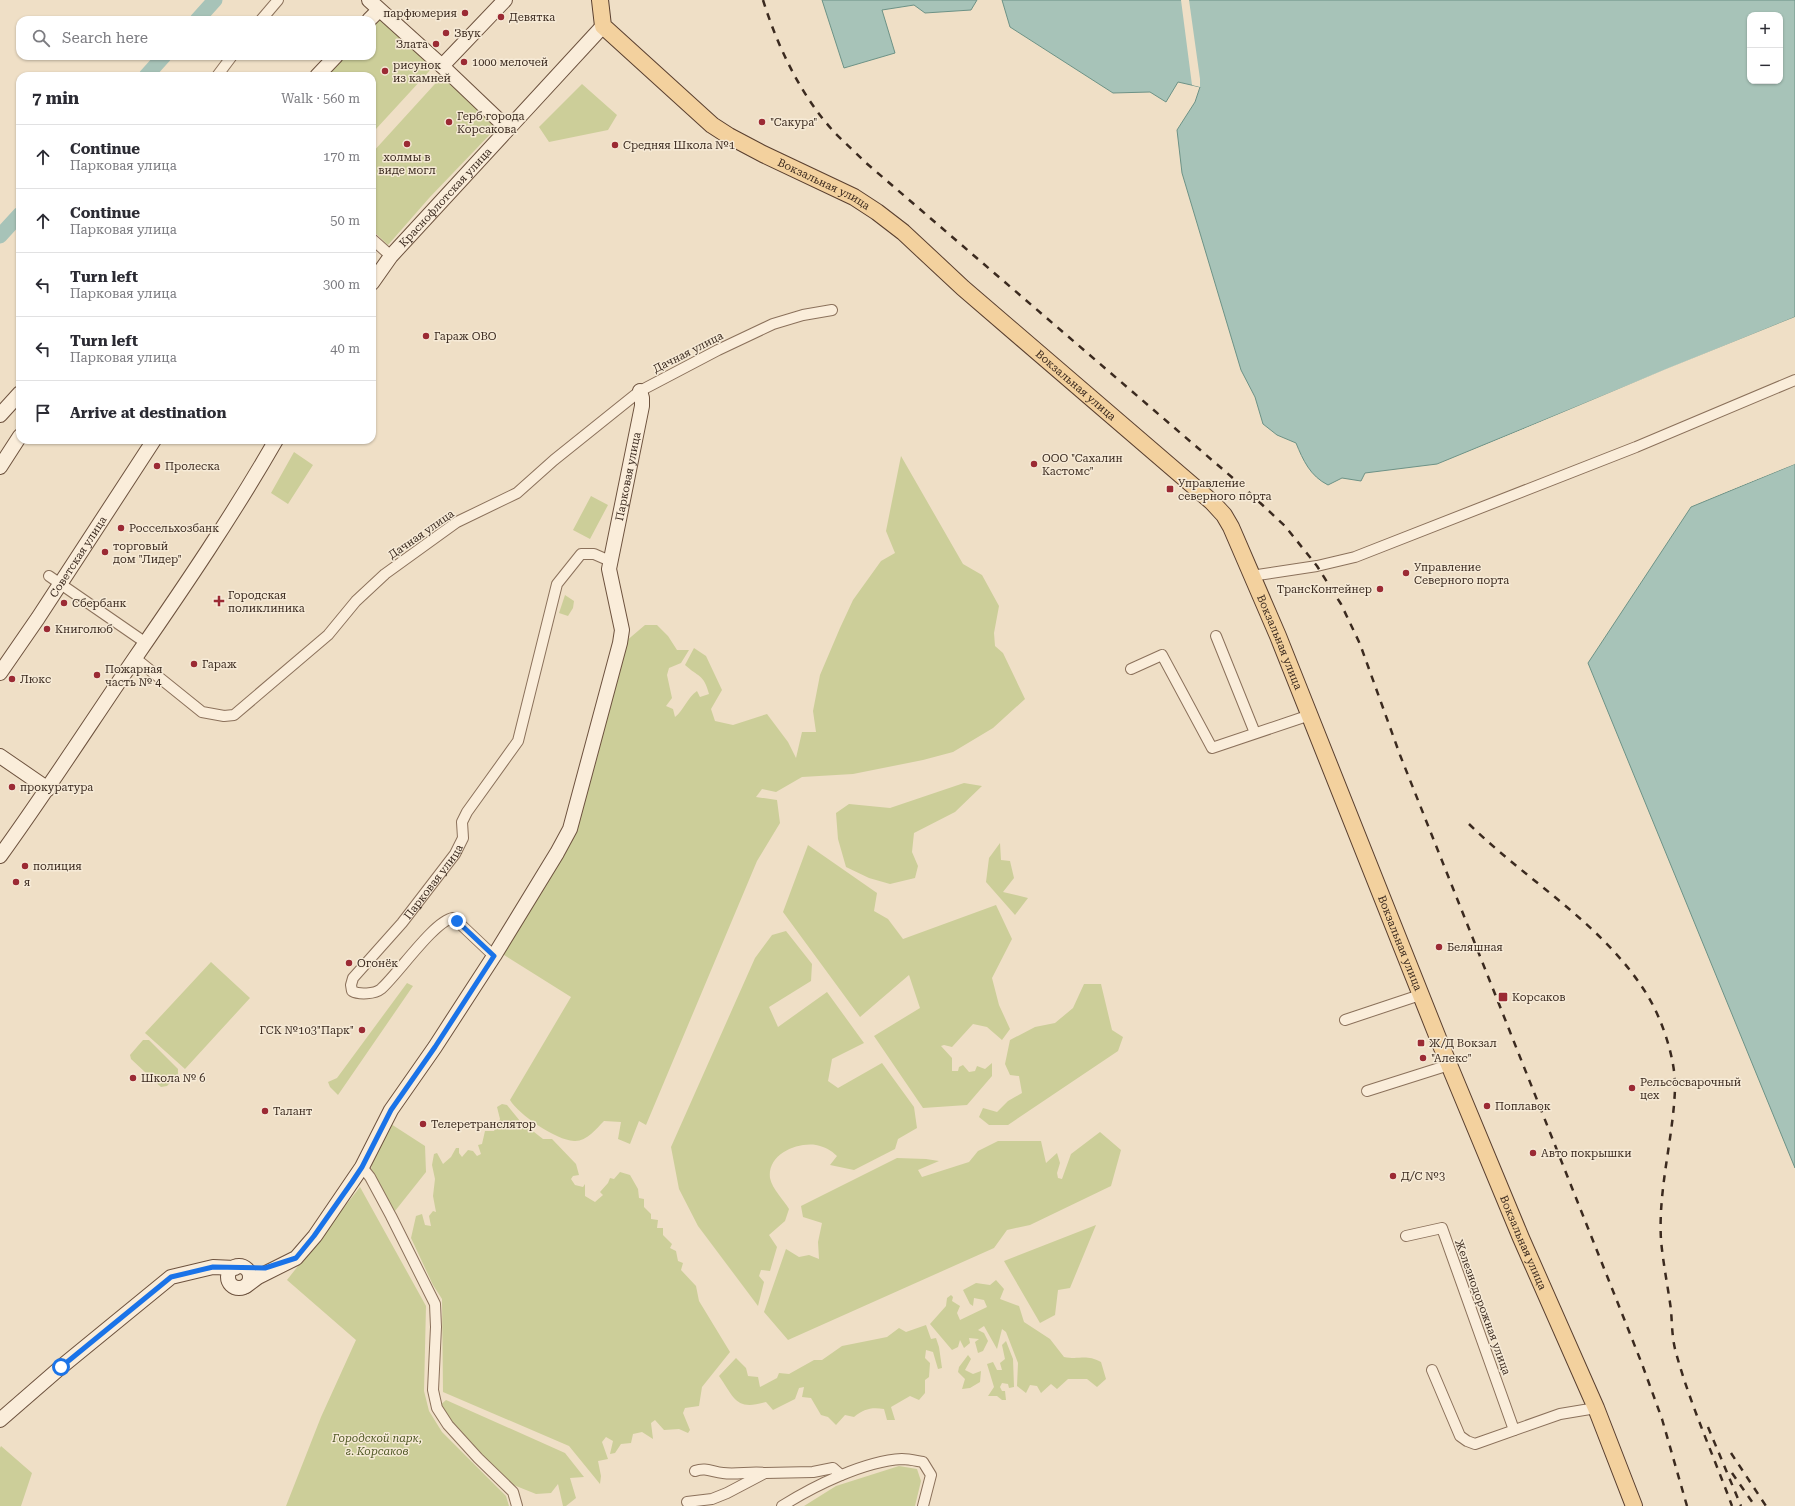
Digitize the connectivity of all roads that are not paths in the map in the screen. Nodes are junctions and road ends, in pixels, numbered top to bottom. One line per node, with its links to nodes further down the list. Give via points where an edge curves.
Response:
1 (278, 0): 6 (street)
2 (369, 0): 5 (street)
3 (505, 0): 11 (street)
4 (600, 0): 8 (main road)
5 (379, 10): 7 (street); 11 (street)
6 (264, 16)
7 (373, 16)
8 (603, 26): 14 (street, Краснофлотская улица); 29 (main road, Вокзальная улица, via 712,125 763,154 854,197 903,232 963,288 1212,502 1231,527)
9 (229, 60): 12 (street)
10 (332, 60): 13 (street)
11 (442, 66): 14 (street)
12 (220, 72)
13 (321, 72)
14 (508, 129): 16 (street, Краснофлотская улица)
15 (376, 243): 16 (street)
16 (391, 256): 17 (street, Краснофлотская улица)
17 (376, 277)
18 (832, 310): 20 (street, Дачная улица, via 773,324)
19 (1795, 380): 29 (street, via 1636,447 1361,554 1317,566)
20 (640, 391): 27 (street, Парковая улица, via 642,406); 33 (street, Дачная улица, via 517,493 457,522 385,574 356,601 328,635 234,715 202,712)
21 (16, 397): 22 (street)
22 (0, 415)
23 (16, 442): 26 (street)
24 (151, 444): 30 (street, Советская улица)
25 (274, 444): 32 (street, via 244,494)
26 (0, 467)
27 (610, 561): 41 (street, Парковая улица, via 609,569 622,630 570,829); 41 (street, Парковая улица, via 594,554 581,554 557,584 518,741 467,812 462,822 463,838 455,854 402,923 353,978 352,991 362,993 380,990 442,923 453,918)
28 (49, 576): 30 (street)
29 (1251, 576): 36 (main road, Вокзальная улица)
30 (60, 584): 32 (street); 35 (street, Советская улица)
31 (1216, 636): 37 (street)
32 (146, 643): 33 (street)
33 (135, 658): 39 (street)
34 (1131, 669): 37 (street, via 1162,655 1212,748)
35 (0, 673)
36 (1310, 715): 37 (street); 42 (main road, Вокзальная улица)
37 (1255, 733)
38 (0, 756): 39 (street)
39 (48, 789): 40 (street)
40 (0, 856)
41 (494, 956): 46 (street, Парковая улица, via 391,1110)
42 (1420, 994): 43 (street); 44 (main road, Вокзальная улица)
43 (1345, 1020)
44 (1449, 1065): 45 (street); 54 (main road, Вокзальная улица)
45 (1367, 1091)
46 (362, 1167): 48 (street, Парковая улица); 61 (street, via 391,1216 434,1304 436,1327 433,1390 437,1408 478,1458 513,1492)
47 (1406, 1236): 56 (street, Железнодорожная улица, via 1442,1228)
48 (296, 1258): 49 (street, via 265,1268); 52 (street, Парковая улица)
49 (238, 1267): 50 (street, via 213,1267); 51 (street, via 230,1272); 52 (street, via 246,1268 250,1277)
50 (187, 1272): 51 (street, via 210,1272); 55 (street, via 171,1277)
51 (230, 1283): 52 (street, via 236,1288)
52 (246, 1286)
53 (1432, 1370): 56 (street, via 1460,1436 1475,1444)
54 (1596, 1408): 56 (street, via 1560,1414); 64 (main road, Вокзальная улица)
55 (0, 1420)
56 (1514, 1430)
57 (695, 1471): 58 (street, via 711,1469 724,1474 755,1471)
58 (765, 1473): 59 (street, via 813,1472 833,1468); 60 (street, via 727,1494)
59 (841, 1475): 62 (street); 63 (street, via 885,1461 904,1459 923,1462 931,1475)
60 (687, 1502)
61 (517, 1506)
62 (782, 1506)
63 (923, 1506)
64 (1634, 1506)

